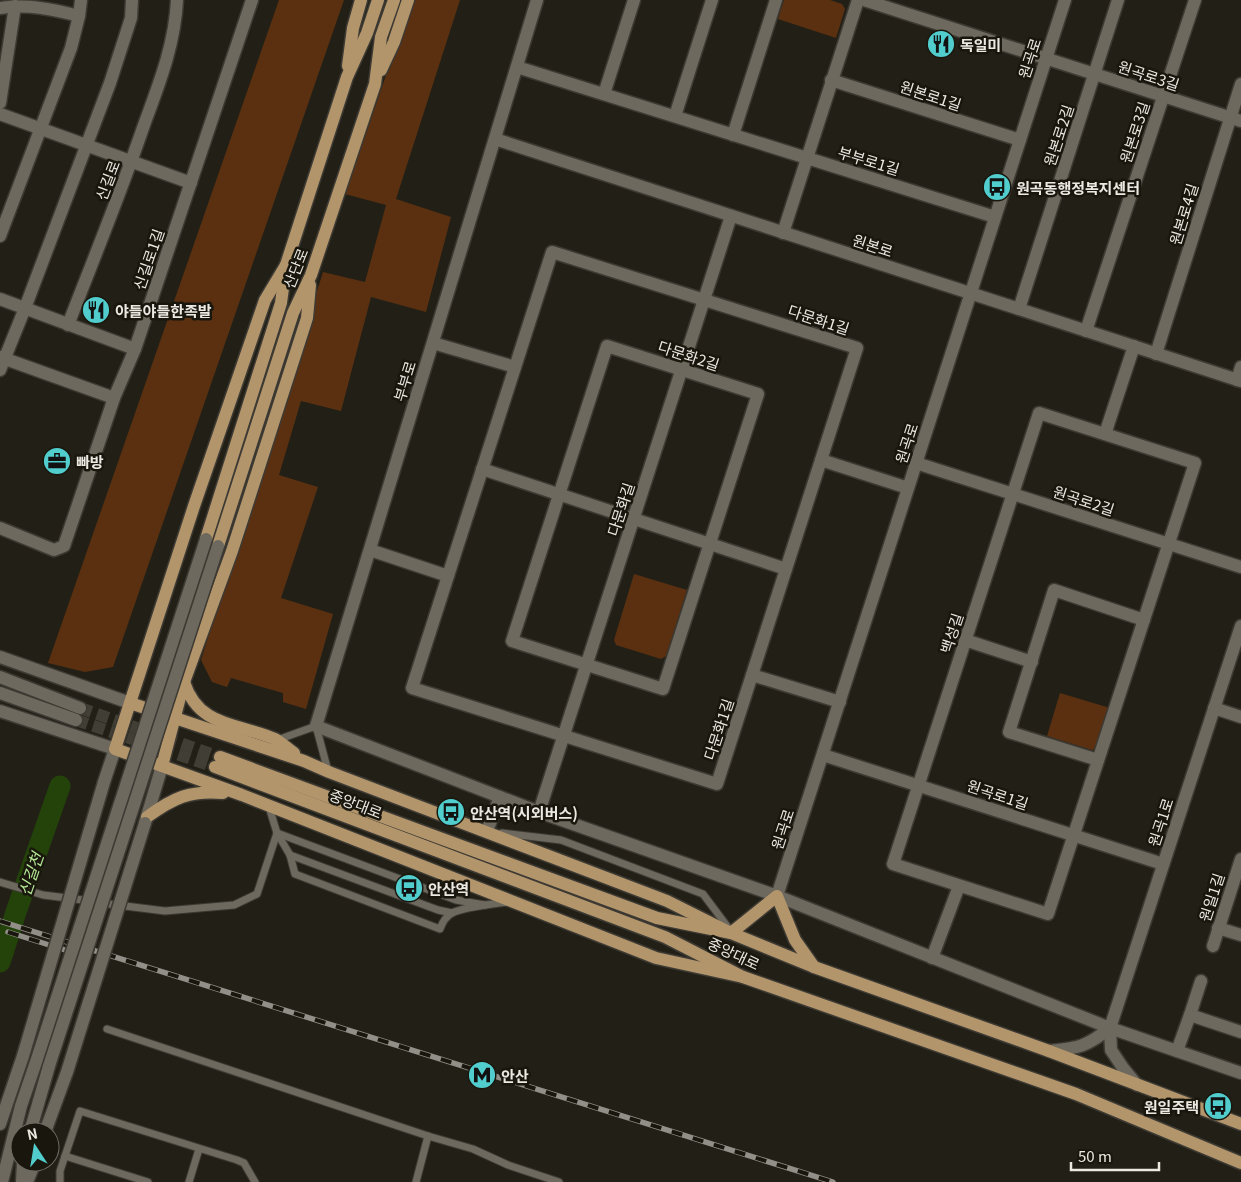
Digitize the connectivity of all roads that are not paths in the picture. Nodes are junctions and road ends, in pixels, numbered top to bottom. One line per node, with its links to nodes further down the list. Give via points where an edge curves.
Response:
1 (81, 0): 20 (street)
2 (132, 0): 38 (street, via 131,18)
3 (177, 0): 40 (street, 신길로, via 167,60)
4 (252, 0): 41 (street, 신길로1길)
5 (361, 0): 24 (main road, via 352,28)
6 (378, 0): 24 (main road)
7 (394, 0): 26 (main road, 산단로, via 381,37)
8 (408, 0): 26 (main road)
9 (537, 0): 22 (street, 부부로)
10 (634, 0): 28 (street)
11 (712, 0): 32 (street)
12 (776, 0): 35 (street)
13 (858, 0): 25 (street)
14 (864, 0): 21 (street, 원곡로3길)
15 (1065, 0): 21 (street, 원곡로)
16 (1118, 0): 23 (street, 원본로2길)
17 (1194, 0): 29 (street, 원본로3길)
18 (15, 6): 19 (street); 20 (street, via 44,7); 30 (street)
19 (0, 8)
20 (79, 16): 34 (street, via 71,48)
21 (1046, 59): 23 (street, 원곡로3길); 37 (street, 원곡로)
22 (517, 67): 28 (street, 부부로1길); 36 (street, 부부로)
23 (1094, 74): 29 (street, 원곡로3길); 52 (street, 원본로2길)
24 (347, 77): 46 (main road)
25 (832, 80): 37 (street, 원본로1길); 39 (street)
26 (375, 84): 47 (main road, 산단로)
27 (1241, 84): 33 (street, 원본로4길)
28 (604, 94): 32 (street, 부부로1길)
29 (1163, 96): 33 (street, 원곡로3길); 54 (street, 원본로3길)
30 (0, 103)
31 (0, 114): 34 (street)
32 (675, 116): 35 (street, 부부로1길)
33 (1236, 120): 58 (street, 원본로4길)
34 (41, 129): 38 (street); 45 (street)
35 (733, 135): 39 (street, 부부로1길)
36 (495, 140): 42 (street, 원본로); 55 (street, 부부로)
37 (1020, 140): 43 (street, 원곡로)
38 (85, 145): 40 (street); 51 (street)
39 (807, 158): 43 (street, 부부로1길); 44 (street)
40 (131, 162): 41 (street); 53 (street, 신길로)
41 (191, 183): 57 (street, 신길로1길)
42 (731, 216): 44 (street, 원본로); 50 (street, 다문화길)
43 (995, 217): 48 (street, 원곡로)
44 (783, 233): 48 (street, 원본로)
45 (0, 236)
46 (286, 266): 74 (main road, via 281,302); 93 (main road, via 265,300)
47 (311, 276): 77 (main road, 산단로, via 293,313); 90 (main road, via 307,318 232,551)
48 (971, 293): 52 (street, 원본로); 67 (street, 원곡로)
49 (0, 299): 51 (street)
50 (704, 300): 60 (street, 다문화1길, via 552,252); 62 (street, 다문화길); 66 (street, 다문화1길, via 857,348)
51 (25, 308): 53 (street); 59 (street)
52 (1019, 309): 54 (street, 원본로)
53 (68, 325): 57 (street)
54 (1086, 331): 56 (street, 원본로)
55 (433, 342): 60 (street); 78 (street, 부부로)
56 (1134, 346): 58 (street, 원본로); 65 (street)
57 (135, 349): 64 (street, 신길로1길)
58 (1156, 354): 63 (street, 원본로)
59 (2, 362): 64 (street)
60 (515, 367): 68 (street, 다문화1길)
61 (1241, 367): 63 (street)
62 (682, 370): 71 (street, 다문화2길, via 607,346); 72 (street, 다문화길); 75 (street, 다문화2길, via 758,394)
63 (1239, 380)
64 (114, 398): 73 (street, 신길로1길, via 64,546 54,550)
65 (1105, 434): 70 (street, 백성길, via 1039,413); 76 (street, 백성길, via 1195,463)
66 (821, 460): 69 (street); 80 (street, 다문화1길)
67 (916, 463): 69 (street, 원곡로); 70 (street, 원곡로2길)
68 (482, 470): 71 (street); 81 (street, 다문화1길)
69 (908, 488): 92 (street, 원곡로)
70 (1013, 494): 76 (street, 원곡로2길); 84 (street, 백성길)
71 (559, 495): 72 (street); 87 (street, 다문화2길, via 512,641)
72 (634, 519): 75 (street); 87 (street, 다문화길)
73 (0, 528)
74 (206, 539): 151 (street, bridge, via 21,1106)
75 (710, 544): 80 (street); 87 (street, 다문화2길, via 663,689)
76 (1168, 544): 79 (street, 원곡로2길); 82 (street, 백성길)
77 (218, 546): 143 (street, bridge)
78 (370, 550): 81 (street); 100 (street, 부부로)
79 (1241, 567)
80 (786, 569): 88 (street, 다문화1길)
81 (448, 576): 101 (street, 다문화1길, via 412,688)
82 (1144, 620): 86 (street, via 1054,590); 105 (street, 백성길)
83 (1241, 626): 95 (street, 원곡1로)
84 (965, 640): 86 (street); 109 (street, 백성길)
85 (0, 657): 93 (street)
86 (1032, 662): 105 (street, via 1009,732)
87 (587, 664): 101 (street, 다문화길)
88 (752, 675): 92 (street); 101 (street, 다문화1길, via 717,784)
89 (0, 677): 94 (street)
90 (184, 682): 98 (main road); 102 (main road, via 200,711 225,724)
91 (0, 693): 99 (street)
92 (840, 702): 104 (street, 원곡로)
93 (130, 703): 98 (main road); 103 (main road)
94 (80, 708)
95 (1214, 708): 97 (street); 120 (street, 원곡1로)
96 (0, 711): 103 (street)
97 (1241, 717)
98 (176, 718): 106 (main road); 107 (main road)
99 (76, 720)
100 (316, 726): 102 (lane); 108 (lane); 111 (street)
101 (564, 736): 113 (street, 다문화길)
102 (276, 740): 106 (main road)
103 (115, 749): 107 (main road); 145 (street, bridge)
104 (823, 755): 109 (street, 원곡로1길); 123 (street, 원곡로)
105 (1098, 760): 117 (street, 백성길)
106 (304, 761): 108 (main road)
107 (162, 766): 110 (main road); 114 (street)
108 (329, 772): 115 (main road)
109 (918, 785): 117 (street, 원곡로1길); 122 (street, 백성길, via 893,864)
110 (242, 794): 112 (main road); 114 (main road, via 208,792 181,796)
111 (500, 797): 113 (street); 115 (street)
112 (270, 807): 116 (lane); 124 (main road)
113 (539, 812): 123 (street)
114 (146, 820): 144 (street, bridge)
115 (486, 831): 128 (main road, via 667,901); 128 (lane, via 561,840 703,894)
116 (277, 833): 118 (lane); 121 (lane, via 257,894 234,905 165,911 43,895); 125 (lane, via 456,900)
117 (1074, 835): 120 (street, 원곡로1길); 122 (street, 백성길, via 1048,914)
118 (290, 855): 126 (lane); 126 (lane, via 295,874 440,929)
119 (1241, 859): 127 (street, 원일1길)
120 (1163, 864): 136 (street, 원곡1로)
121 (0, 882)
122 (959, 886): 131 (street)
123 (777, 896): 128 (main road); 131 (street); 132 (main road, via 795,940)
124 (512, 902): 125 (lane); 133 (main road, via 656,958)
125 (485, 905): 126 (lane)
126 (452, 913)
127 (1218, 928): 129 (street); 130 (street, 원일1길)
128 (731, 932): 132 (main road); 133 (main road, 중앙대로, via 657,918 218,762 665,937)
129 (1241, 935)
130 (1213, 946)
131 (932, 958): 136 (street)
132 (814, 967): 139 (main road)
133 (743, 977): 150 (main road, 중앙대로, via 1076,1094)
134 (1201, 981): 135 (street)
135 (1190, 1016): 138 (street); 140 (street)
136 (1110, 1028): 139 (street, via 1092,1042 1076,1048); 140 (street); 142 (street, via 1111,1050)
137 (107, 1029): 147 (lane)
138 (1241, 1032)
139 (1049, 1051): 142 (main road)
140 (1177, 1051): 141 (street)
141 (1241, 1073)
142 (1137, 1085): 146 (main road)
143 (33, 1122)
144 (49, 1122)
145 (0, 1124)
146 (1241, 1124)
147 (428, 1136): 156 (lane); 157 (lane, via 473,1149)
148 (199, 1149): 149 (lane, via 80,1111); 154 (lane); 155 (lane, via 244,1163)
149 (65, 1156): 152 (lane); 153 (lane)
150 (1241, 1163)
151 (2, 1182)
152 (60, 1182)
153 (148, 1182)
154 (189, 1182)
155 (255, 1182)
156 (416, 1182)
157 (559, 1182)

